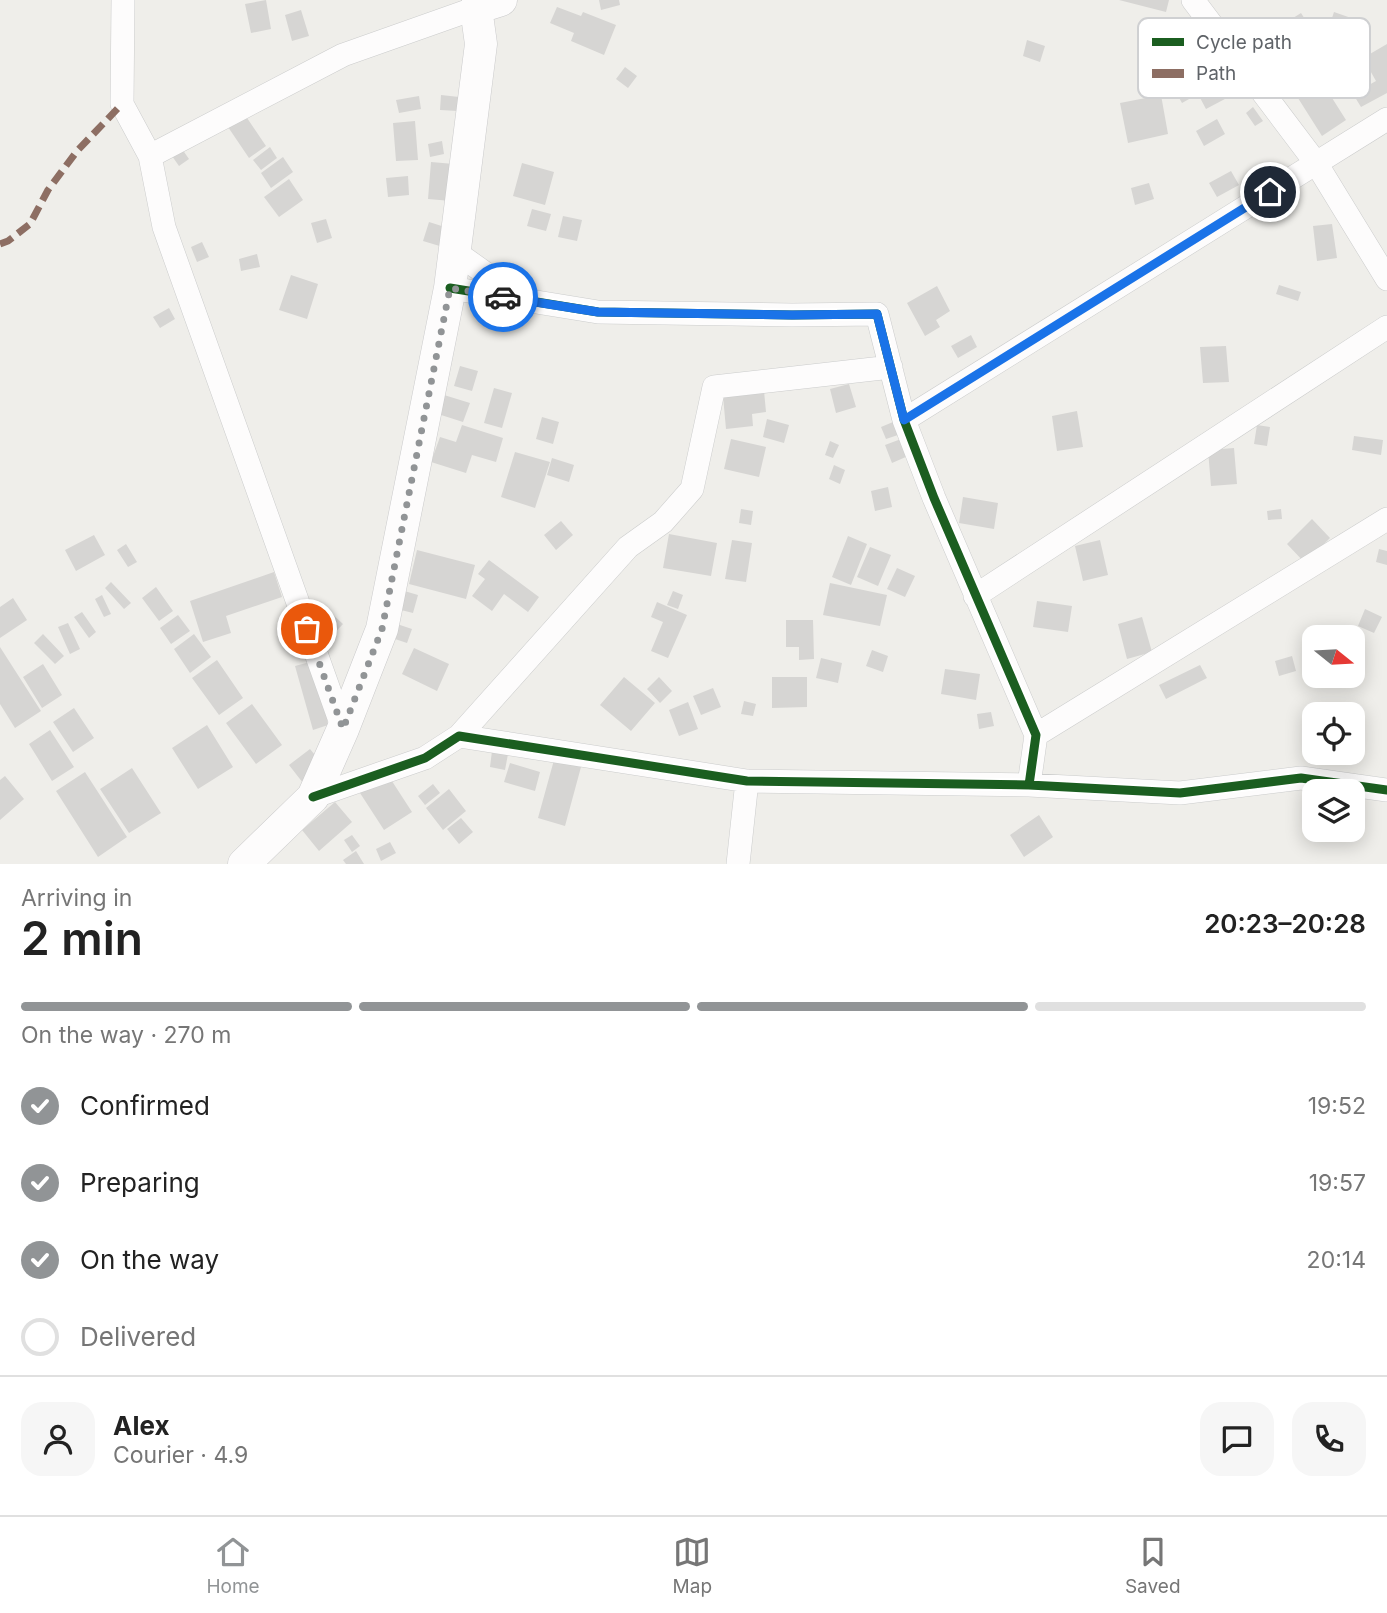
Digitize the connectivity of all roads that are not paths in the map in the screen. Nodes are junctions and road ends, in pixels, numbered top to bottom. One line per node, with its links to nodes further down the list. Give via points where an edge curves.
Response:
1 (123, 0): 7 (street, via 122,104)
2 (1204, 3): 4 (street)
3 (488, 4): 7 (street, via 343,55); 9 (street)
4 (1214, 18)
5 (1270, 98): 8 (street)
6 (1387, 119): 8 (street)
7 (150, 156): 18 (street, via 164,227)
8 (1316, 163): 10 (street); 15 (street)
9 (454, 251): 11 (street); 12 (street)
10 (1387, 279)
11 (450, 288): 12 (street); 18 (street, via 382,629)
12 (524, 300): 14 (street, via 598,312 877,314)
13 (1387, 327): 17 (street)
14 (891, 368): 15 (street); 20 (street, via 714,387 692,489 663,522 628,547)
15 (904, 420): 17 (street)
16 (1387, 519): 19 (street)
17 (975, 596): 19 (street)
18 (343, 729): 24 (street)
19 (1036, 735): 22 (street)
20 (459, 736): 21 (street); 24 (street, via 425,758)
21 (747, 781): 22 (street); 26 (street)
22 (1029, 785): 23 (street, via 1180,793 1301,778)
23 (1387, 790)
24 (313, 797): 25 (street)
25 (244, 864)
26 (737, 864)

